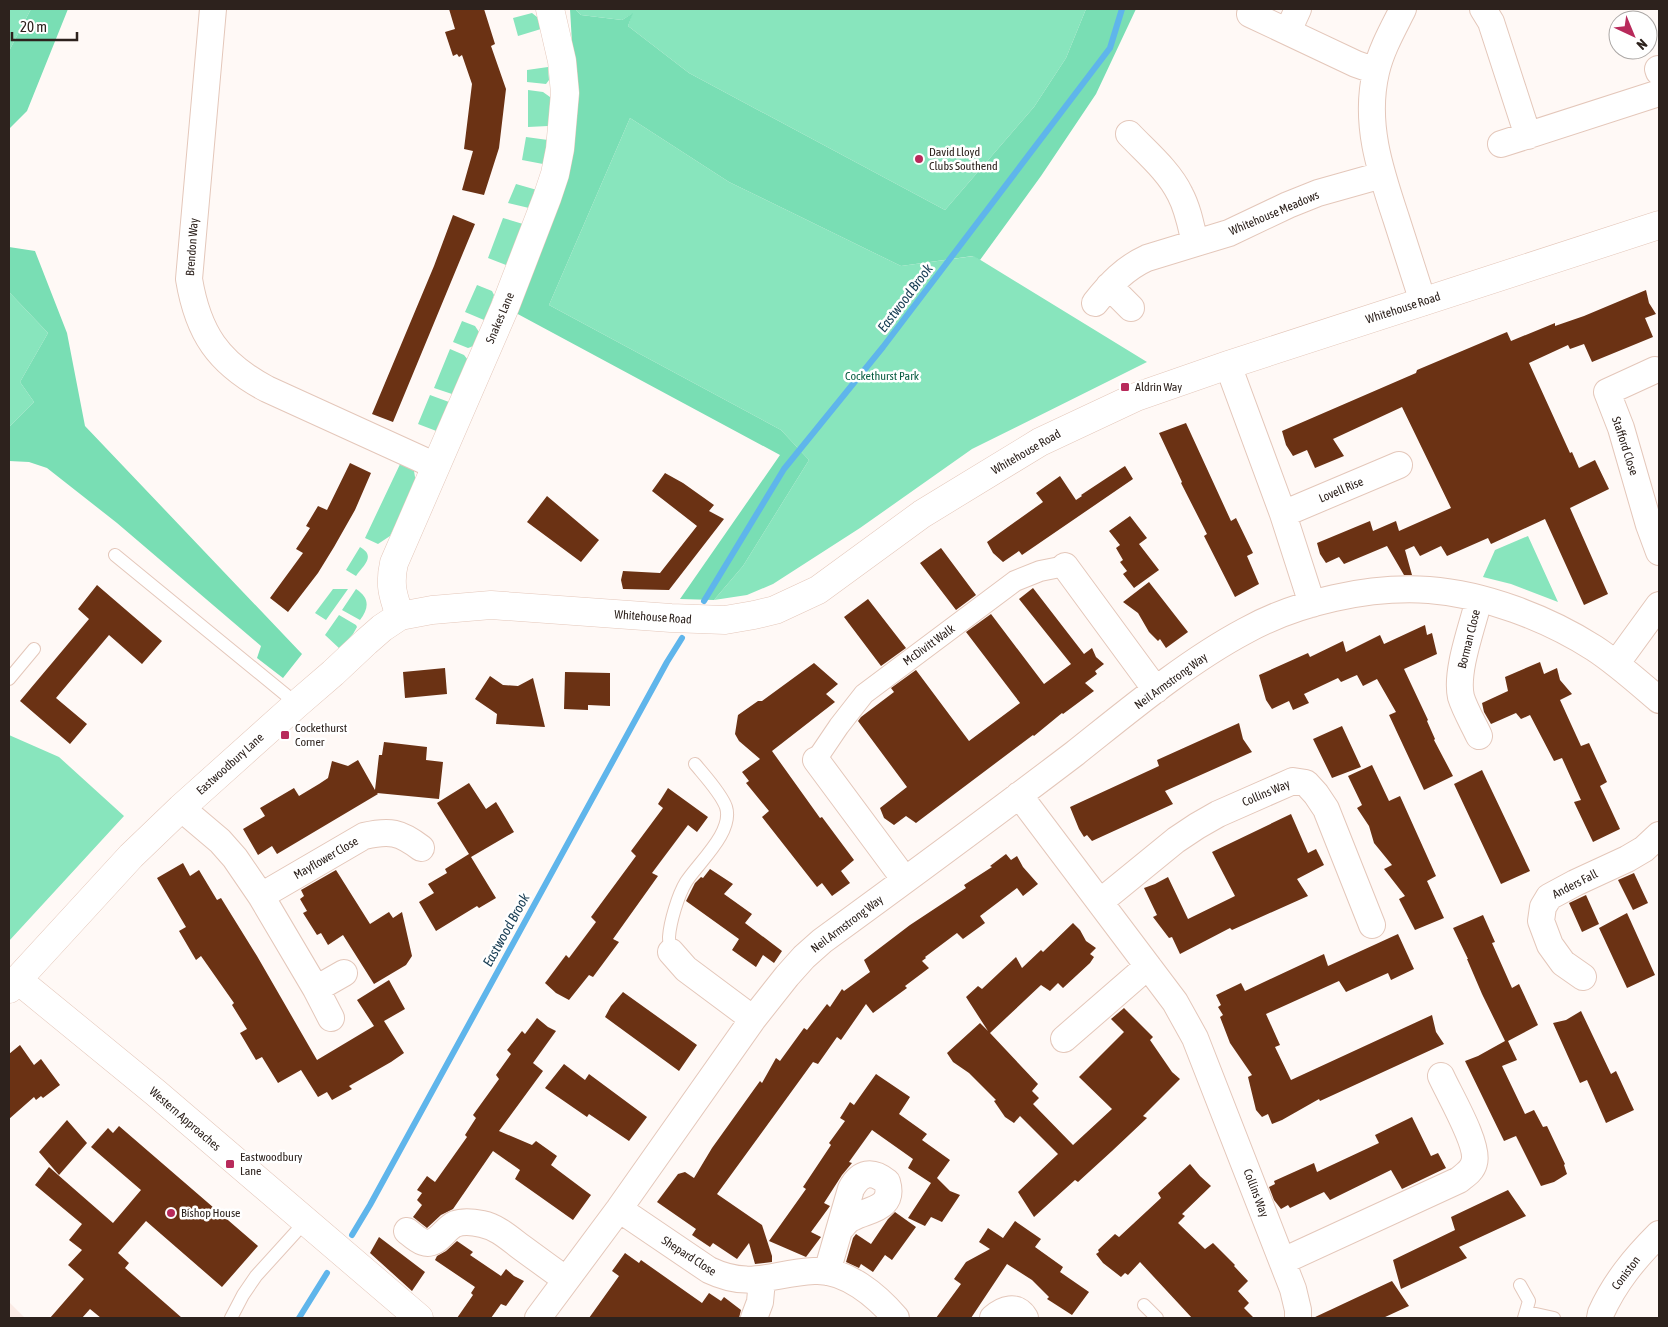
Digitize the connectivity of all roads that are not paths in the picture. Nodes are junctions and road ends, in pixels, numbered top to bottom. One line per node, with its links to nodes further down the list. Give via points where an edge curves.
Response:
1 (213, 9): 20 (street, Brendon Way, via 189,279 192,299 205,334 217,351 246,378)
2 (550, 9): 20 (street, Snakes Lane, via 565,93 555,174 505,307)
3 (1403, 9): 7 (street, via 1386,42)
4 (1484, 9): 10 (street)
5 (1250, 14): 6 (street)
6 (1293, 20): 7 (street, via 1356,64)
7 (1376, 72): 12 (street, via 1372,128)
8 (1659, 78): 10 (street)
9 (1130, 134): 14 (street, via 1180,192)
10 (1528, 136): 11 (street)
11 (1501, 144)
12 (1382, 175): 14 (street, Whitehouse Meadows, via 1318,193 1230,233); 15 (street)
13 (1659, 225): 15 (street, Whitehouse Road)
14 (1195, 243): 16 (street, Whitehouse Meadows, via 1135,263 1102,294)
15 (1422, 302): 17 (street, Whitehouse Road)
16 (1131, 308)
17 (1228, 365): 21 (street); 28 (street, Whitehouse Road, via 1136,397 1040,442 922,514 818,590 775,610 725,620 491,605)
18 (1655, 370): 22 (street, Stafford Close, via 1598,396 1621,428)
19 (1399, 465): 21 (street, Lovell Rise)
20 (436, 466): 28 (street, Snakes Lane, via 398,551 391,576)
21 (1283, 514): 26 (street)
22 (1659, 552)
23 (115, 555): 34 (lane)
24 (1065, 566): 32 (street, McDivitt Walk); 36 (street, McDivitt Walk, via 1015,581 864,694)
25 (1479, 599): 26 (street, Neil Armstrong Way, via 1447,592 1410,590 1380,591); 30 (street, Neil Armstrong Way, via 1512,609 1574,636); 35 (street, Borman Close, via 1462,664 1460,686)
26 (1312, 604): 32 (street, Neil Armstrong Way, via 1244,631)
27 (1659, 605): 30 (street)
28 (400, 616): 34 (street, Eastwoodbury Lane)
29 (34, 649): 31 (lane)
30 (1616, 664): 33 (street, Neil Armstrong Way)
31 (9, 679)
32 (1156, 690): 38 (street, Neil Armstrong Way)
33 (1659, 700)
34 (297, 704): 39 (street, Eastwoodbury Lane)
35 (1479, 736)
36 (816, 760): 42 (street, McDivitt Walk)
37 (695, 764): 46 (lane, via 726,808 726,823 716,843 685,884 669,936)
38 (1019, 795): 42 (street, Neil Armstrong Way); 44 (street, Collins Way)
39 (181, 808): 43 (street, via 220,841); 50 (street, Eastwoodbury Lane, via 131,856)
40 (1659, 835): 49 (street, Anders Fall, via 1627,859 1549,897 1543,907 1541,921 1550,945 1563,963)
41 (421, 848): 43 (street, Mayflower Close, via 406,837 391,832 364,836)
42 (906, 880): 53 (street, Neil Armstrong Way, via 804,957)
43 (261, 896): 51 (street)
44 (1100, 902): 45 (street, Collins Way, via 1197,826 1293,781 1306,783 1326,809); 47 (street, Collins Way)
45 (1372, 925)
46 (671, 952): 53 (street, via 686,969)
47 (1148, 966): 54 (street); 61 (street, Collins Way, via 1175,1002 1195,1038)
48 (344, 973): 51 (street)
49 (1583, 977)
50 (13, 984): 57 (street, Western Approaches, via 156,1093)
51 (316, 989): 52 (street)
52 (331, 1018)
53 (753, 1019): 56 (street, Neil Armstrong Way)
54 (1064, 1039)
55 (1441, 1076): 61 (street, via 1472,1142 1475,1155 1469,1172 1459,1180)
56 (619, 1209): 63 (street, Neil Armstrong Way); 64 (street, Shepard Close, via 708,1270 739,1280)
57 (305, 1222): 68 (lane, via 256,1276); 69 (street, Western Approaches)
58 (840, 1229): 62 (street)
59 (407, 1231): 63 (street, via 426,1243 441,1237 454,1224 482,1224 498,1230)
60 (1659, 1234): 78 (street, Coniston, via 1616,1284)
61 (1282, 1261): 76 (street, Collins Way, via 1293,1289)
62 (826, 1272): 64 (street, Shepard Close); 72 (street, Shepard Close, via 842,1276 862,1288)
63 (565, 1279): 70 (street, Neil Armstrong Way)
64 (762, 1280): 71 (street, via 760,1302)
65 (1520, 1285): 67 (lane, via 1529,1301)
66 (1144, 1304): 75 (lane)
67 (1526, 1315): 77 (lane)
68 (231, 1318)
69 (419, 1318)
70 (538, 1318)
71 (754, 1318)
72 (896, 1318)
73 (993, 1318): 74 (street, via 1010,1308)
74 (1025, 1318)
75 (1157, 1318)
76 (1298, 1318)
77 (1554, 1318)
78 (1600, 1318)

